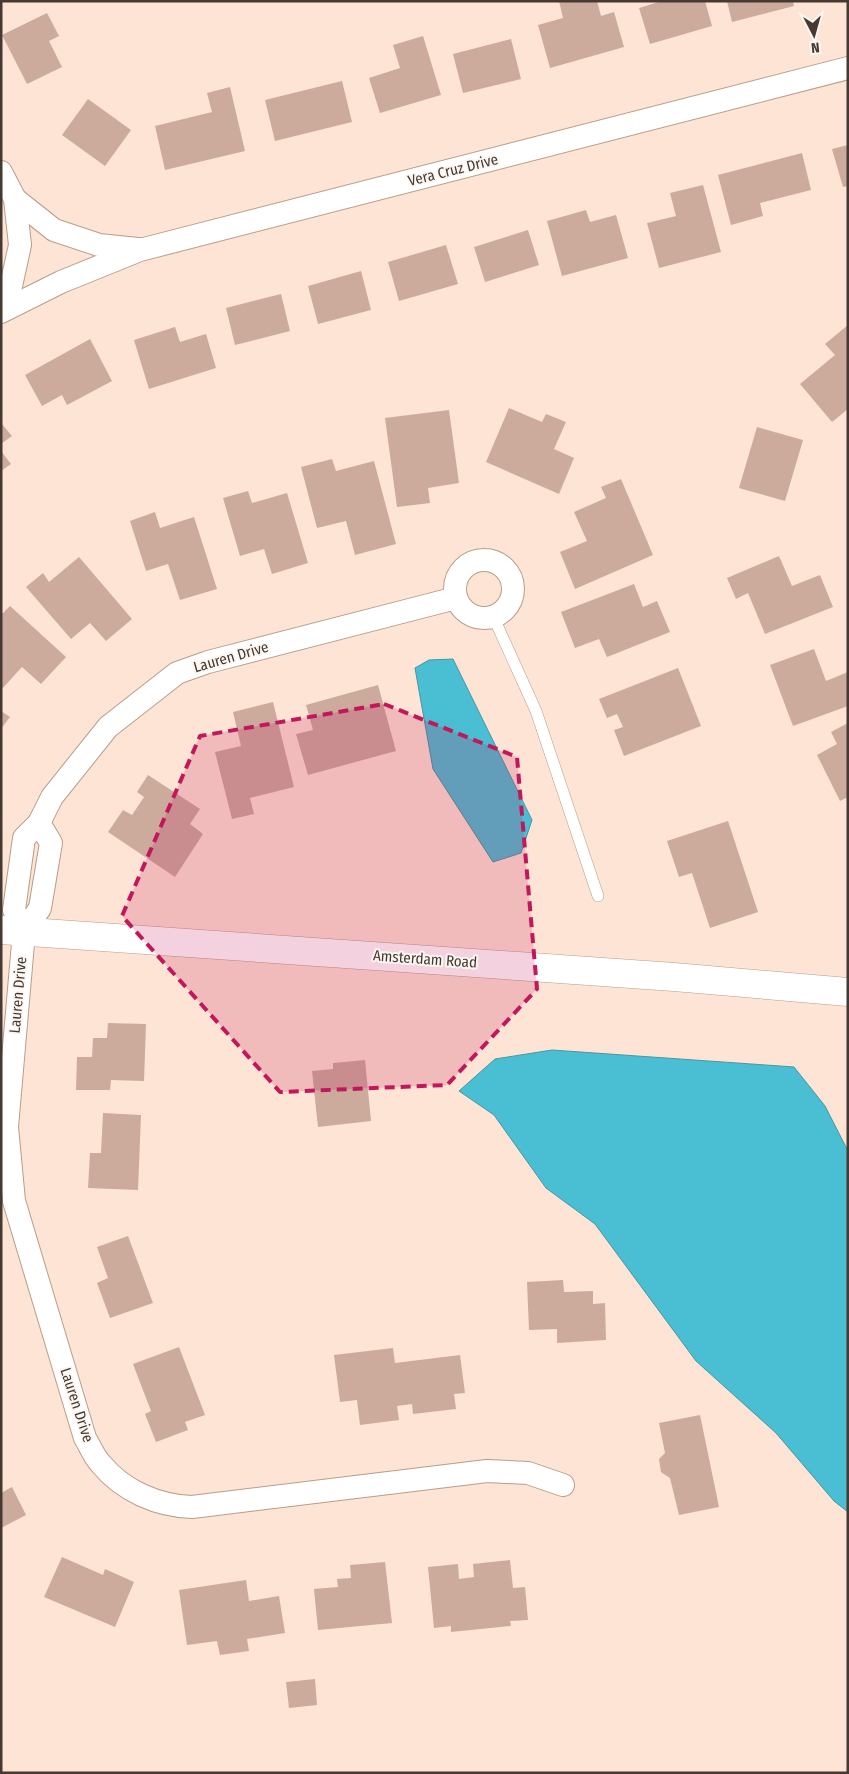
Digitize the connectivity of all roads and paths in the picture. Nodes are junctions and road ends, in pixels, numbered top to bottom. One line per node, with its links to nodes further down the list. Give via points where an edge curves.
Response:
1 (848, 68): 4 (street, Vera Cruz Drive)
2 (1, 172): 3 (street)
3 (15, 200): 4 (street, via 54,230 99,245); 5 (street, via 20,245)
4 (140, 250): 5 (street, Vera Cruz Drive, via 61,282)
5 (4, 311)
6 (456, 598): 7 (street, via 467,612 484,618); 7 (street, via 456,579 468,564 477,560 496,562 505,568 513,585 509,604); 9 (street, Lauren Drive, via 208,662 177,674 108,727 52,797 39,823 24,838)
7 (493, 616): 8 (lane, via 536,711)
8 (598, 896)
9 (12, 931): 10 (main road, Amsterdam Road, via 674,976); 11 (street, Lauren Drive, via 7,1127 14,1201 85,1438 101,1465 145,1498 192,1508 487,1471 528,1473)
10 (848, 992)
11 (563, 1485)

